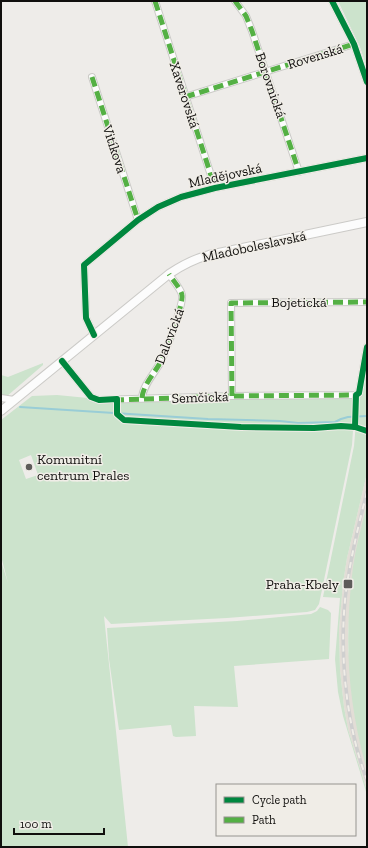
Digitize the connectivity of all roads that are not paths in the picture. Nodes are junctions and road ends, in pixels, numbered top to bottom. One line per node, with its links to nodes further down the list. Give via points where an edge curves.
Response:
1 (155, 1): 8 (street, Xaverovská)
2 (235, 1): 5 (street, Borovnická, via 246,16)
3 (332, 1): 4 (street)
4 (354, 44): 5 (street, Rovenská); 7 (street)
5 (266, 71): 8 (street, Rovenská); 10 (street, Borovnická)
6 (92, 77): 12 (street, Vitíkova)
7 (367, 82)
8 (185, 97): 11 (street, Xaverovská)
9 (367, 158): 10 (street, Mladějovská)
10 (299, 172): 11 (street, Mladějovská)
11 (215, 188): 12 (street, Mladějovská, via 181,196)
12 (138, 220): 16 (street, Mladějovská, via 84,264 86,318)
13 (367, 222): 14 (main road, Mladoboleslavská, via 209,255 191,261)
14 (169, 274): 16 (main road, Mladoboleslavská); 21 (street, Dalovická, via 182,295 177,320 165,352 144,389)
15 (367, 302): 19 (street, Bojetická, via 231,303)
16 (94, 335): 18 (main road, Mladoboleslavská)
17 (367, 347): 19 (street, Semčická, via 359,393 356,395)
18 (62, 361): 21 (street, Semčická, via 95,399); 22 (main road, Mladoboleslavská)
19 (232, 396): 21 (street, Semčická)
20 (1, 398): 22 (street)
21 (142, 398)
22 (14, 400): 23 (main road, Mladoboleslavská)
23 (1, 411)

